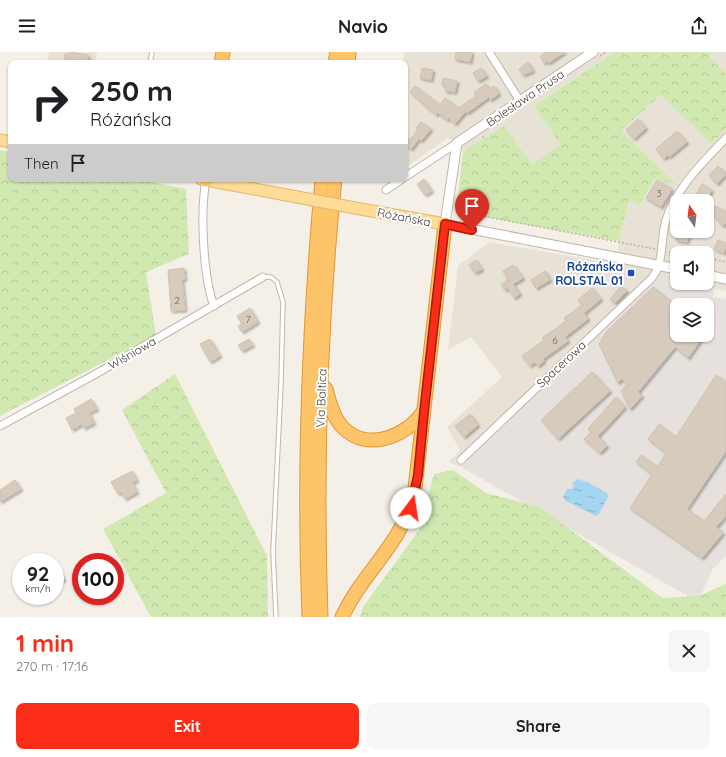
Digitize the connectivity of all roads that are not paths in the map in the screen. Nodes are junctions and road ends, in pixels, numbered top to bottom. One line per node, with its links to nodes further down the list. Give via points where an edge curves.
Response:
1 (489, 52): 3 (street)
2 (593, 52): 3 (street, Bolesława Prusa)
3 (520, 101): 5 (street, Bolesława Prusa)
4 (726, 138): 14 (street, Spacerowa, via 701,164 678,196 666,220)
5 (457, 143): 6 (street, Bolesława Prusa); 13 (street)
6 (408, 175)
7 (204, 182): 19 (street, via 203,223 209,292)
8 (220, 182): 13 (main road, Różańska, bridge)
9 (322, 182): 25 (highway, Via Baltica, via 309,378 306,503)
10 (335, 182): 20 (highway, Via Baltica)
11 (398, 182): 12 (street)
12 (386, 190)
13 (445, 224): 14 (street, Różańska); 21 (highway)
14 (658, 266): 15 (street, Różańska); 23 (street, Spacerowa, via 651,279)
15 (670, 268)
16 (714, 276): 18 (street)
17 (263, 277): 19 (street, Wiśniowa); 24 (lane, via 271,277 277,282 283,302 273,552)
18 (726, 279)
19 (214, 306): 22 (street, Wiśniowa)
20 (322, 368): 21 (highway, via 332,410 340,424 356,436 372,440 392,437 404,432); 26 (highway, Via Baltica, via 319,498)
21 (424, 412): 27 (highway, via 418,475 406,520 391,546 356,592)
22 (0, 426)
23 (461, 460)
24 (276, 617)
25 (309, 617)
26 (321, 617)
27 (342, 617)

